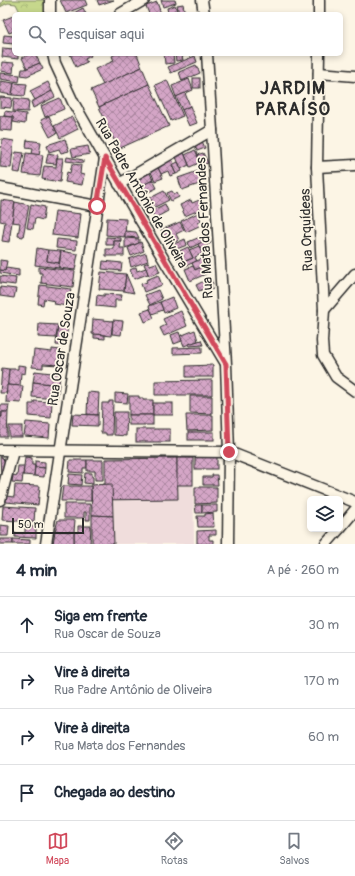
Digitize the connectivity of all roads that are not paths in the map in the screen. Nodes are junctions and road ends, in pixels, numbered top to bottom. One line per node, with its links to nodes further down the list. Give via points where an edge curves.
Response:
1 (50, 0): 5 (street)
2 (144, 0): 6 (street)
3 (202, 0): 7 (street)
4 (319, 0): 8 (street)
5 (50, 12)
6 (123, 12)
7 (204, 12)
8 (319, 12)
9 (52, 56): 15 (street, Rua Padre Antônio de Oliveira, via 73,102)
10 (207, 56): 14 (street, Rua Mata dos Fernandes)
11 (319, 56): 12 (street, Rua Orquídeas)
12 (319, 73): 13 (street); 17 (street, Rua Orquídeas)
13 (355, 76)
14 (212, 130): 18 (street); 23 (street, Rua Mata dos Fernandes)
15 (105, 158): 18 (street, Rua Padre Antônio de Oliveira); 20 (street, Rua Oscar de Souza)
16 (355, 165): 17 (street)
17 (318, 167): 22 (street, Rua Orquídeas)
18 (119, 184): 23 (street, Rua Padre Antônio de Oliveira)
19 (0, 188): 20 (street)
20 (97, 206): 27 (street, Rua Oscar de Souza)
21 (355, 274): 22 (street)
22 (324, 310): 24 (street, Rua Orquídeas, via 323,356 336,377)
23 (226, 364): 28 (street, Rua Mata dos Fernandes)
24 (355, 391)
25 (0, 450): 26 (street)
26 (13, 451): 27 (street); 29 (street)
27 (60, 451): 28 (street); 34 (street, Rua Oscar de Souza)
28 (229, 452): 30 (street); 35 (street, Rua Mata dos Fernandes)
29 (0, 500)
30 (355, 502)
31 (355, 510): 32 (street)
32 (343, 524)
33 (336, 532): 36 (street)
34 (46, 544)
35 (228, 544)
36 (326, 544)

